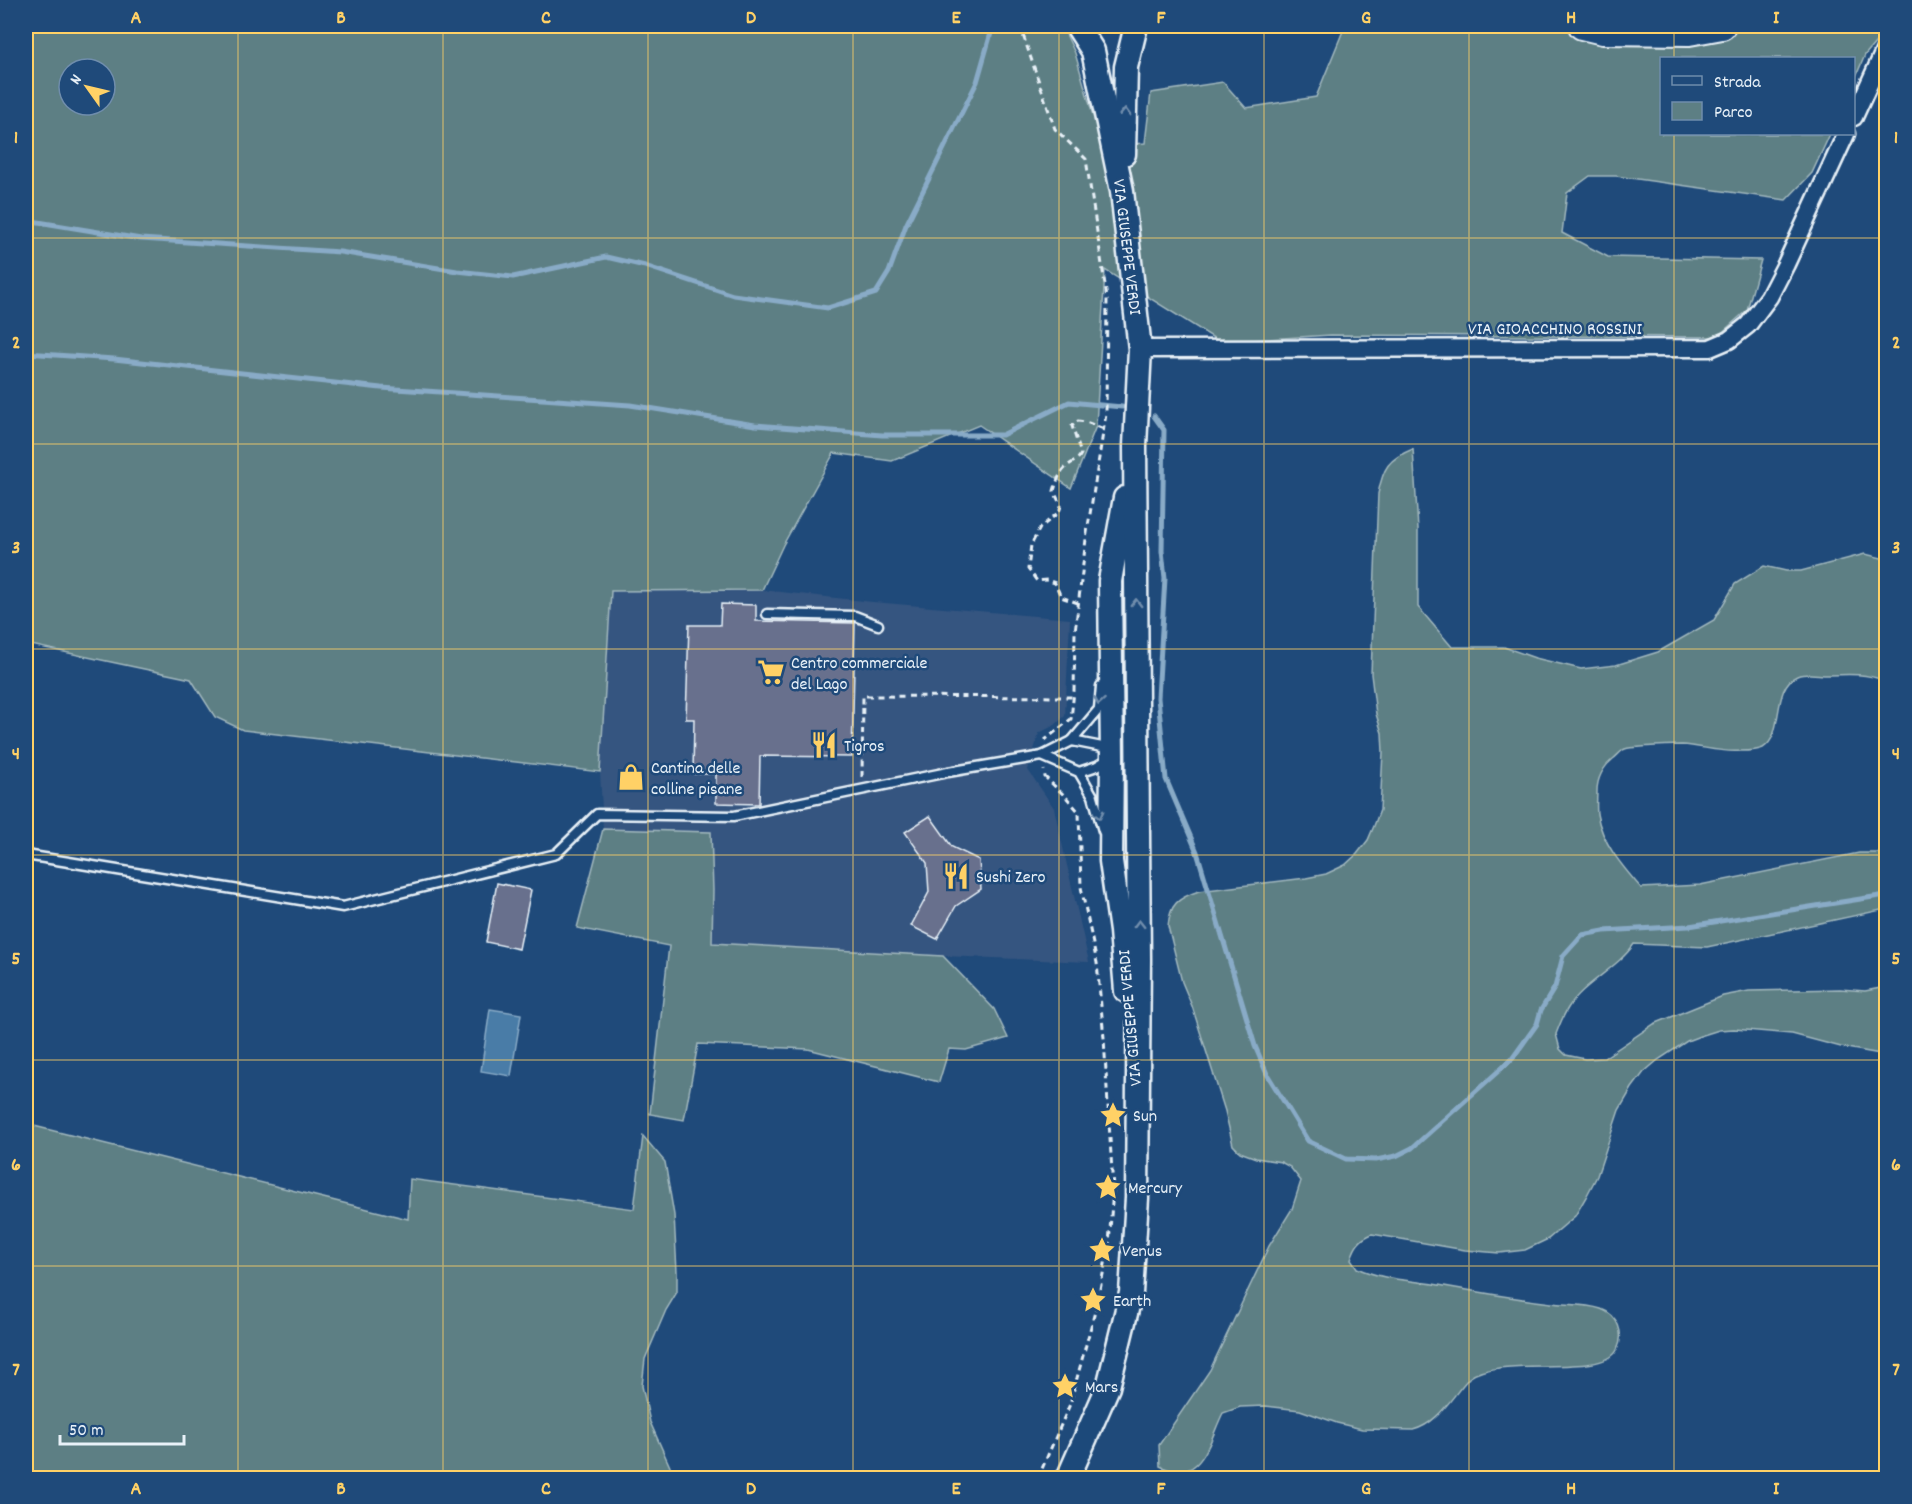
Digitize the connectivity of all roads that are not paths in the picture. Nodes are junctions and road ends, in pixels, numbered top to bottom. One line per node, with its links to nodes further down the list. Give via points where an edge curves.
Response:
1 (1077, 26): 7 (main road, VIA GIUSEPPE VERDI)
2 (1098, 26): 7 (main road, VIA GIUSEPPE VERDI)
3 (1136, 26): 10 (main road, one-way to 3, via 1126,67)
4 (1582, 26): 5 (main road, via 1603,31 1689,32)
5 (1722, 26)
6 (1887, 47): 8 (street)
7 (1093, 51): 10 (main road, VIA GIUSEPPE VERDI)
8 (1855, 115)
9 (1846, 135): 11 (street, VIA GIOACCHINO ROSSINI, via 1769,297 1748,325 1710,348)
10 (1122, 191): 11 (main road, VIA GIUSEPPE VERDI)
11 (1140, 349): 12 (main road, VIA GIUSEPPE VERDI)
12 (1135, 446): 13 (main road, VIA GIUSEPPE VERDI); 16 (main road, VIA GIUSEPPE VERDI, one-way to 12)
13 (1110, 581): 17 (lane, one-way to 17, via 1099,709); 19 (main road, VIA GIUSEPPE VERDI)
14 (767, 614): 15 (lane, via 855,616)
15 (878, 625)
16 (1136, 632): 19 (main road, VIA GIUSEPPE VERDI, via 1128,661 1126,738); 23 (main road, VIA GIUSEPPE VERDI)
17 (1072, 741): 18 (lane); 19 (lane, via 1102,747)
18 (1042, 756): 20 (lane); 21 (lane, via 734,816 597,814 556,854 343,907)
19 (1112, 757): 20 (lane); 22 (main road, VIA GIUSEPPE VERDI); 23 (main road, VIA GIUSEPPE VERDI, via 1125,769)
20 (1079, 772): 22 (lane, one-way to 22, via 1093,796)
21 (26, 855)
22 (1111, 861): 24 (main road, VIA GIUSEPPE VERDI)
23 (1138, 866): 24 (main road, VIA GIUSEPPE VERDI, one-way to 23)
24 (1137, 1109): 25 (main road, via 1131,1293 1108,1387)
25 (1068, 1479)

